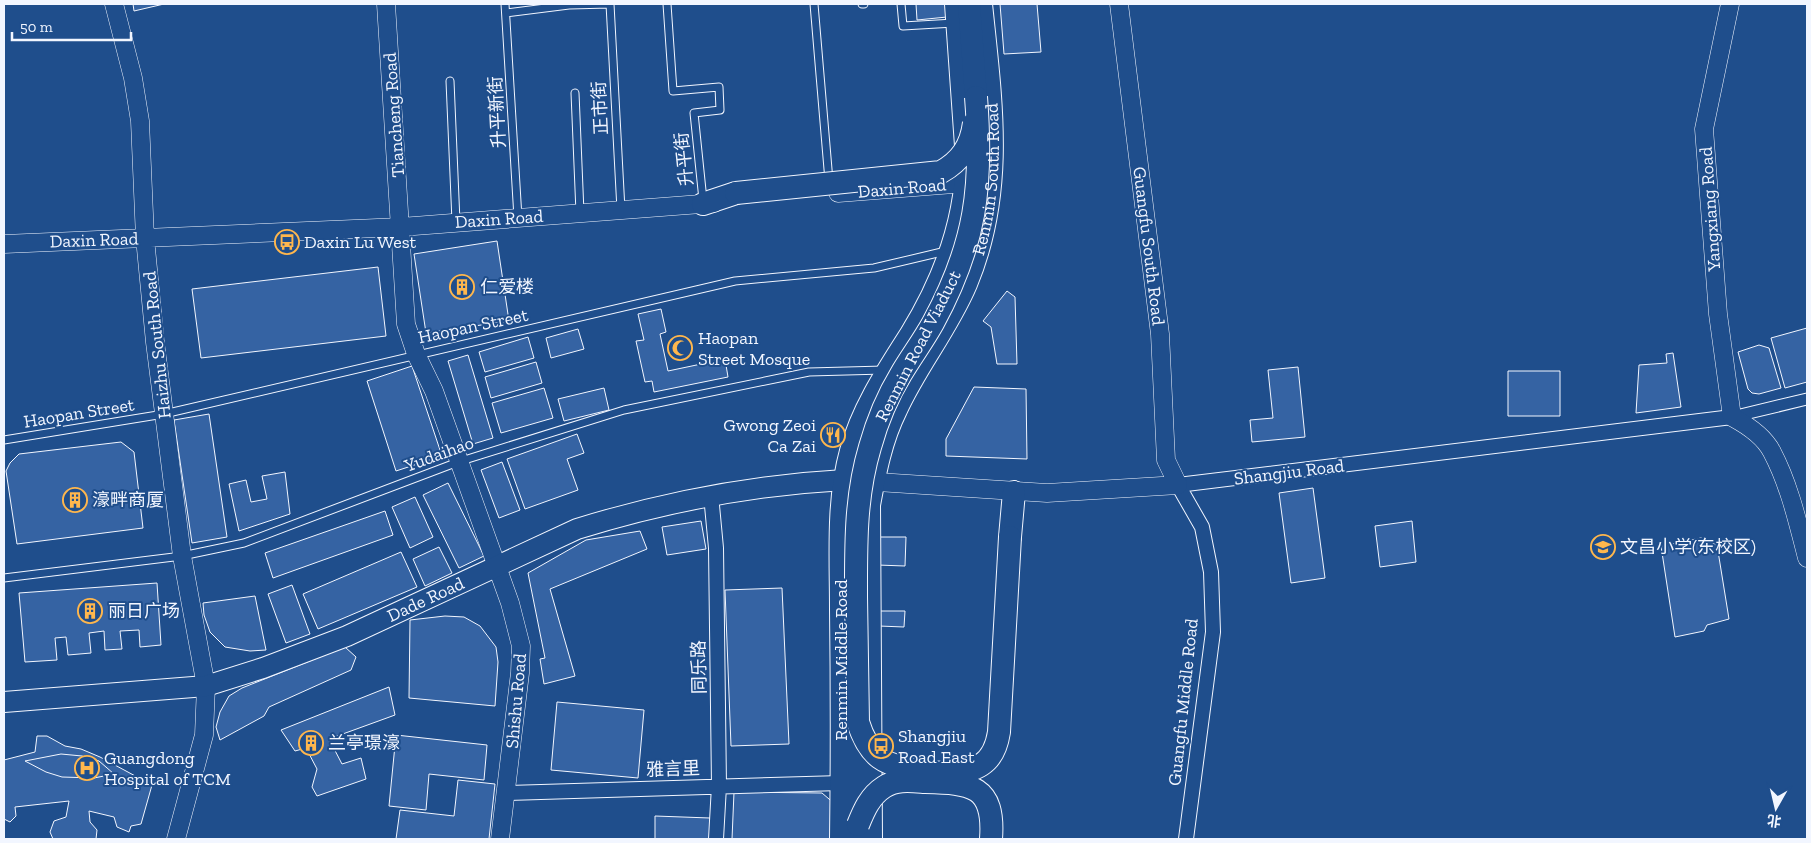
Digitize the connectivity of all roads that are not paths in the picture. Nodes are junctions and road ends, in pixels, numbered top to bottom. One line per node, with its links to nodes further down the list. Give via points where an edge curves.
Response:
1 (114, 4): 26 (street, Haizhu South Road, via 140,121)
2 (386, 4): 25 (street, Tiancheng Road)
3 (506, 4): 12 (lane, 升平新街)
4 (610, 4): 12 (lane, via 569,5); 21 (lane, 正市街)
5 (667, 4): 20 (lane, 升平街, via 673,91 719,87 720,110 694,113)
6 (814, 4): 19 (lane)
7 (901, 4): 13 (lane, via 903,26)
8 (969, 4): 16 (main road, Renmin Road Viaduct)
9 (982, 4): 17 (main road, Renmin South Road, via 994,133)
10 (1119, 4): 38 (street, Guangfu South Road, via 1160,334 1166,460)
11 (1730, 4): 33 (street, Yangxiang Road, via 1704,129 1718,314)
12 (506, 13): 23 (lane, 升平新街)
13 (956, 13): 18 (main road, Renmin South Road)
14 (450, 81): 24 (lane)
15 (575, 93): 22 (lane)
16 (976, 97): 20 (main road, bridge, via 967,148 960,159 941,172 736,193); 47 (main road, Renmin Road Viaduct, bridge, via 980,174 965,250 932,324 889,396 870,446 859,488 856,530)
17 (993, 182): 18 (street, Daxin Road); 37 (main road, Renmin South Road, via 985,230 974,268 953,314 897,409 887,432)
18 (965, 183): 19 (street, Daxin Road); 28 (main road, Renmin South Road)
19 (830, 194): 20 (street, Daxin Road)
20 (703, 204): 21 (street, Daxin Road)
21 (621, 210): 22 (street, Daxin Road)
22 (580, 213): 23 (street, Daxin Road)
23 (518, 218): 24 (street, Daxin Road)
24 (456, 223): 25 (street, Daxin Road)
25 (401, 227): 26 (street, Daxin Road); 29 (street, Tiancheng Road, via 406,324)
26 (145, 238): 27 (street, Daxin Road); 32 (street, Haizhu South Road)
27 (4, 244)
28 (950, 250): 29 (lane, Haopan Street, via 874,268 735,281); 30 (main road, Renmin South Road, via 923,312)
29 (416, 354): 32 (lane, Haopan Street); 35 (street, Shishu Road, via 434,391)
30 (887, 370): 35 (lane, Yudaihao, via 809,372 624,410); 36 (main road, Renmin South Road, via 853,440)
31 (1807, 399): 33 (street)
32 (164, 414): 34 (lane, Haopan Street); 41 (street, Haizhu South Road)
33 (1732, 417): 38 (street, Shangjiu Road); 42 (street, via 1755,432 1772,451)
34 (4, 440)
35 (458, 462): 41 (lane, Yudaihao, via 244,543); 43 (street, Shishu Road)
36 (844, 480): 37 (street, Shangjiu Road); 40 (main road, Dade Road, via 781,484); 48 (main road, Renmin Middle Road, via 840,541)
37 (874, 481): 39 (street, Shangjiu Road); 51 (main road, Renmin Middle Road, via 869,530)
38 (1178, 485): 39 (street, Shangjiu Road); 57 (street, Guangfu Middle Road, via 1202,526 1211,572 1213,632)
39 (1014, 492): 47 (main road, bridge, via 999,732 995,748 987,760 960,772 898,768 874,753)
40 (711, 495): 43 (main road, Dade Road, via 653,507 577,529); 49 (street, 同乐路, via 716,548)
41 (182, 556): 44 (lane, Yudaihao); 45 (street, Haizhu South Road)
42 (1807, 558)
43 (496, 567): 45 (main road, Dade Road, via 346,636); 50 (street, Shishu Road, via 521,646)
44 (4, 578)
45 (206, 686): 46 (main road, Dade Road); 52 (street, Haizhu South Road, via 204,735)
46 (4, 702)
47 (858, 722): 51 (main road, Renmin Road Viaduct, bridge)
48 (841, 783): 49 (street, 雅言里); 55 (main road, Renmin Middle Road)
49 (719, 786): 50 (street, 雅言里); 54 (street, 同乐路)
50 (506, 792): 53 (street, Shishu Road)
51 (863, 834): 56 (main road, bridge, via 868,802 885,786 902,781 955,782 972,787 986,799 992,816)
52 (176, 839)
53 (500, 839)
54 (716, 839)
55 (840, 839)
56 (992, 839)
57 (1186, 839)

